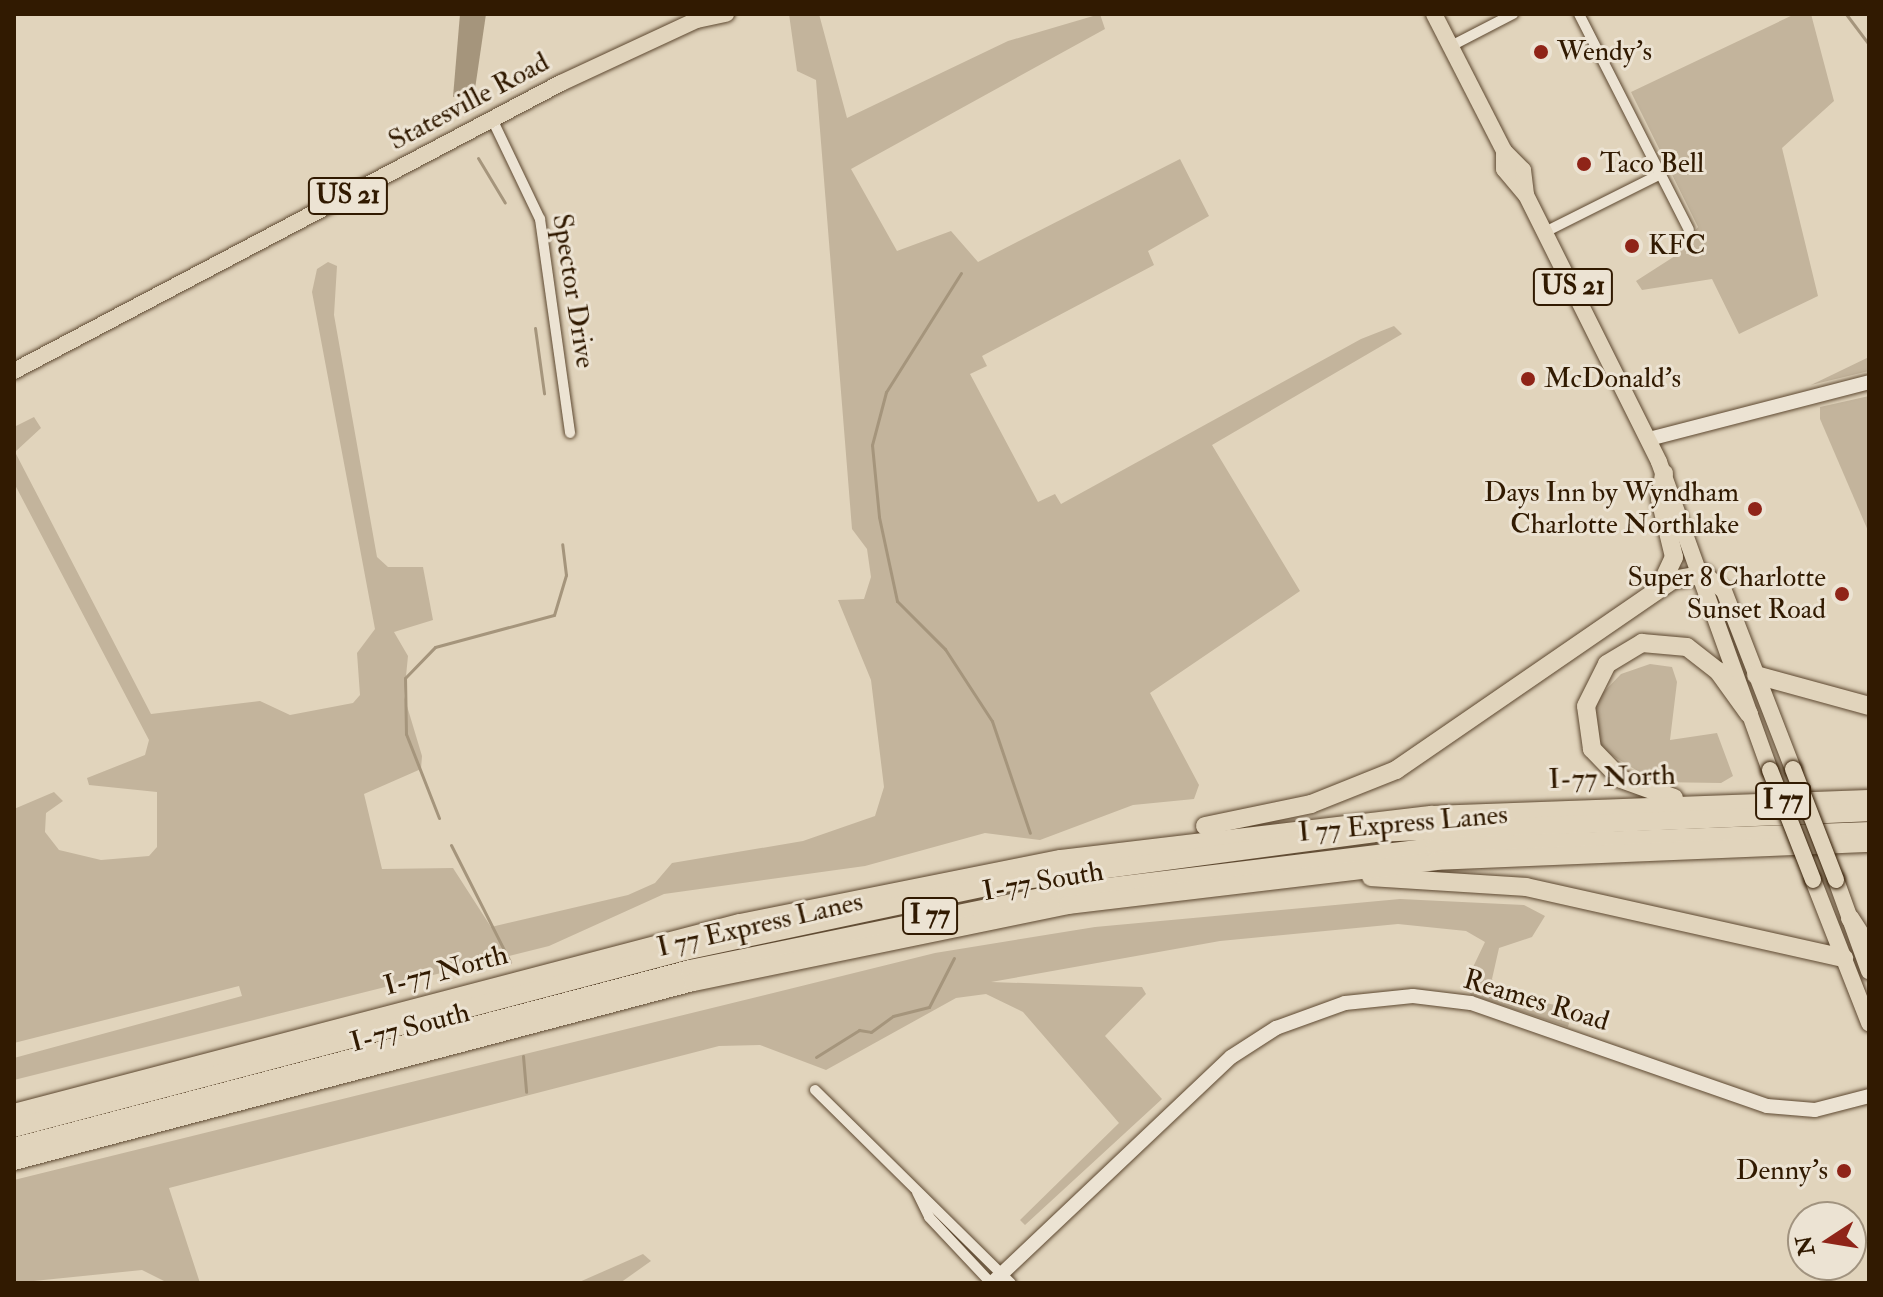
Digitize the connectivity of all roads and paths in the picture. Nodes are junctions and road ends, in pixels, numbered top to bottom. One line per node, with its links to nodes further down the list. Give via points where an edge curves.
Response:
1 (726, 14): 5 (main road, Statesville Road / US 21)
2 (1434, 14): 6 (main road, US 21)
3 (1513, 14): 6 (street)
4 (1579, 14): 8 (street)
5 (700, 17): 7 (main road, Statesville Road / US 21)
6 (1451, 46): 10 (main road, US 21, via 1504,151 1523,170 1526,195)
7 (492, 119): 11 (main road, Statesville Road / US 21); 13 (street, Spector Drive, via 540,219)
8 (1661, 174): 9 (street); 10 (street)
9 (1689, 230)
10 (1545, 232): 14 (main road, US 21)
11 (14, 371)
12 (1869, 382): 14 (main road)
13 (570, 433)
14 (1649, 439): 15 (main road, US 21)
15 (1664, 473): 16 (main road, US 21); 17 (highway, via 1660,499 1674,557)
16 (1705, 574): 17 (highway); 18 (main road, US 21, via 1724,591); 20 (main road, US 21, via 1706,598)
17 (1659, 589): 26 (highway, via 1379,778 1291,810 1089,845)
18 (1756, 675): 19 (highway); 28 (main road, US 21, bridge)
19 (1869, 706)
20 (1749, 714): 22 (highway, via 1709,662 1679,644 1634,646 1597,676 1585,713 1597,757 1628,783); 30 (main road, US 21, bridge)
21 (1869, 799): 22 (highway, I-77 North / I 77)
22 (1697, 803): 26 (highway, I-77 North / I 77, via 1373,819)
23 (1869, 812): 36 (highway, I 77 Express Lanes / I 77, via 1433,828 1023,880 743,937)
24 (1869, 831): 37 (highway, I 77 Express Lanes / I 77, via 1435,847 1066,892 690,969)
25 (1869, 843): 27 (highway, I-77 South / I 77, via 1538,854)
26 (1072, 858): 35 (highway, I-77 North / I 77, via 893,890)
27 (1281, 876): 30 (highway, via 1497,883); 38 (highway, I-77 South / I 77, via 1068,905 802,957)
28 (1850, 918): 29 (highway); 31 (main road)
29 (1869, 947)
30 (1844, 958): 32 (main road)
31 (1869, 971)
32 (1869, 1023)
33 (815, 1090): 39 (street, via 915,1187)
34 (1869, 1096): 39 (main road, Reames Road, via 1815,1110 1767,1106 1471,1003 1413,996 1345,1003 1285,1024 1231,1057)
35 (14, 1113)
36 (14, 1128)
37 (14, 1147)
38 (14, 1161)
39 (999, 1280)

